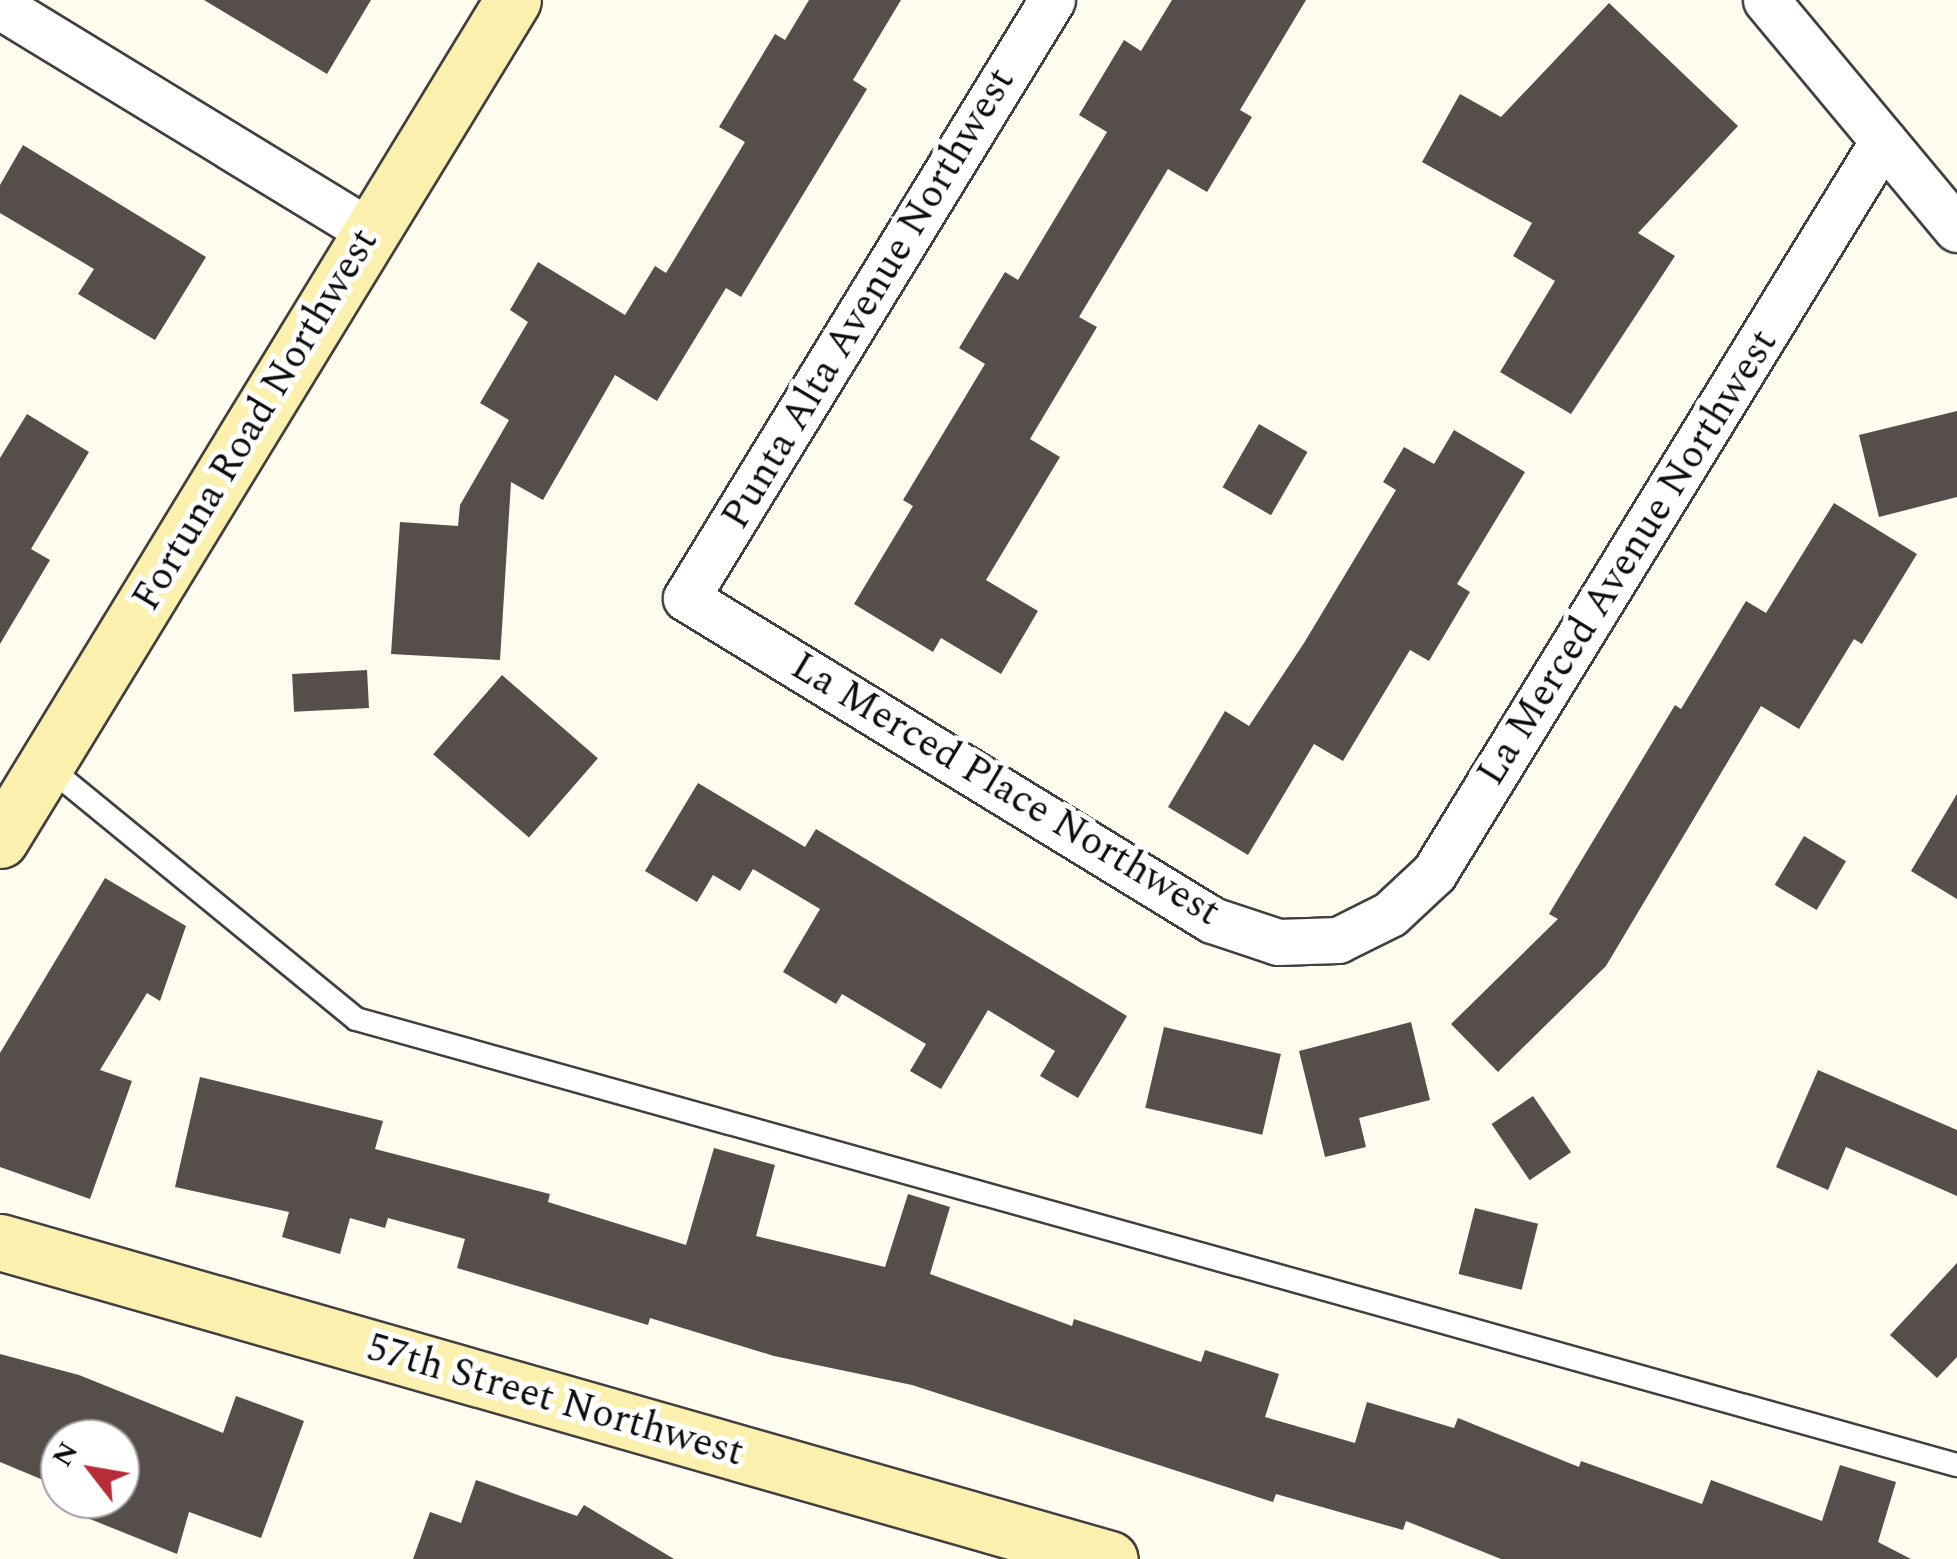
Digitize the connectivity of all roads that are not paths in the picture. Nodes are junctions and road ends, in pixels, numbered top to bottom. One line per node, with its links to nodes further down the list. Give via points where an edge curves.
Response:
1 (513, 0): 7 (street, Fortuna Road Northwest)
2 (1052, 0): 8 (street, Punta Alta Avenue Northwest)
3 (1766, 0): 5 (street)
4 (0, 6): 7 (street)
5 (1883, 140): 6 (street); 10 (street, La Merced Avenue Northwest, via 1434,873 1390,914)
6 (1957, 229)
7 (370, 232): 9 (street, Fortuna Road Northwest)
8 (686, 598): 10 (street, La Merced Place Northwest, via 1212,920 1278,942)
9 (18, 797): 12 (lane, via 356,1018)
10 (1338, 940)
11 (0, 1242): 13 (street, 57th Street Northwest)
12 (1957, 1465)
13 (1110, 1559)

